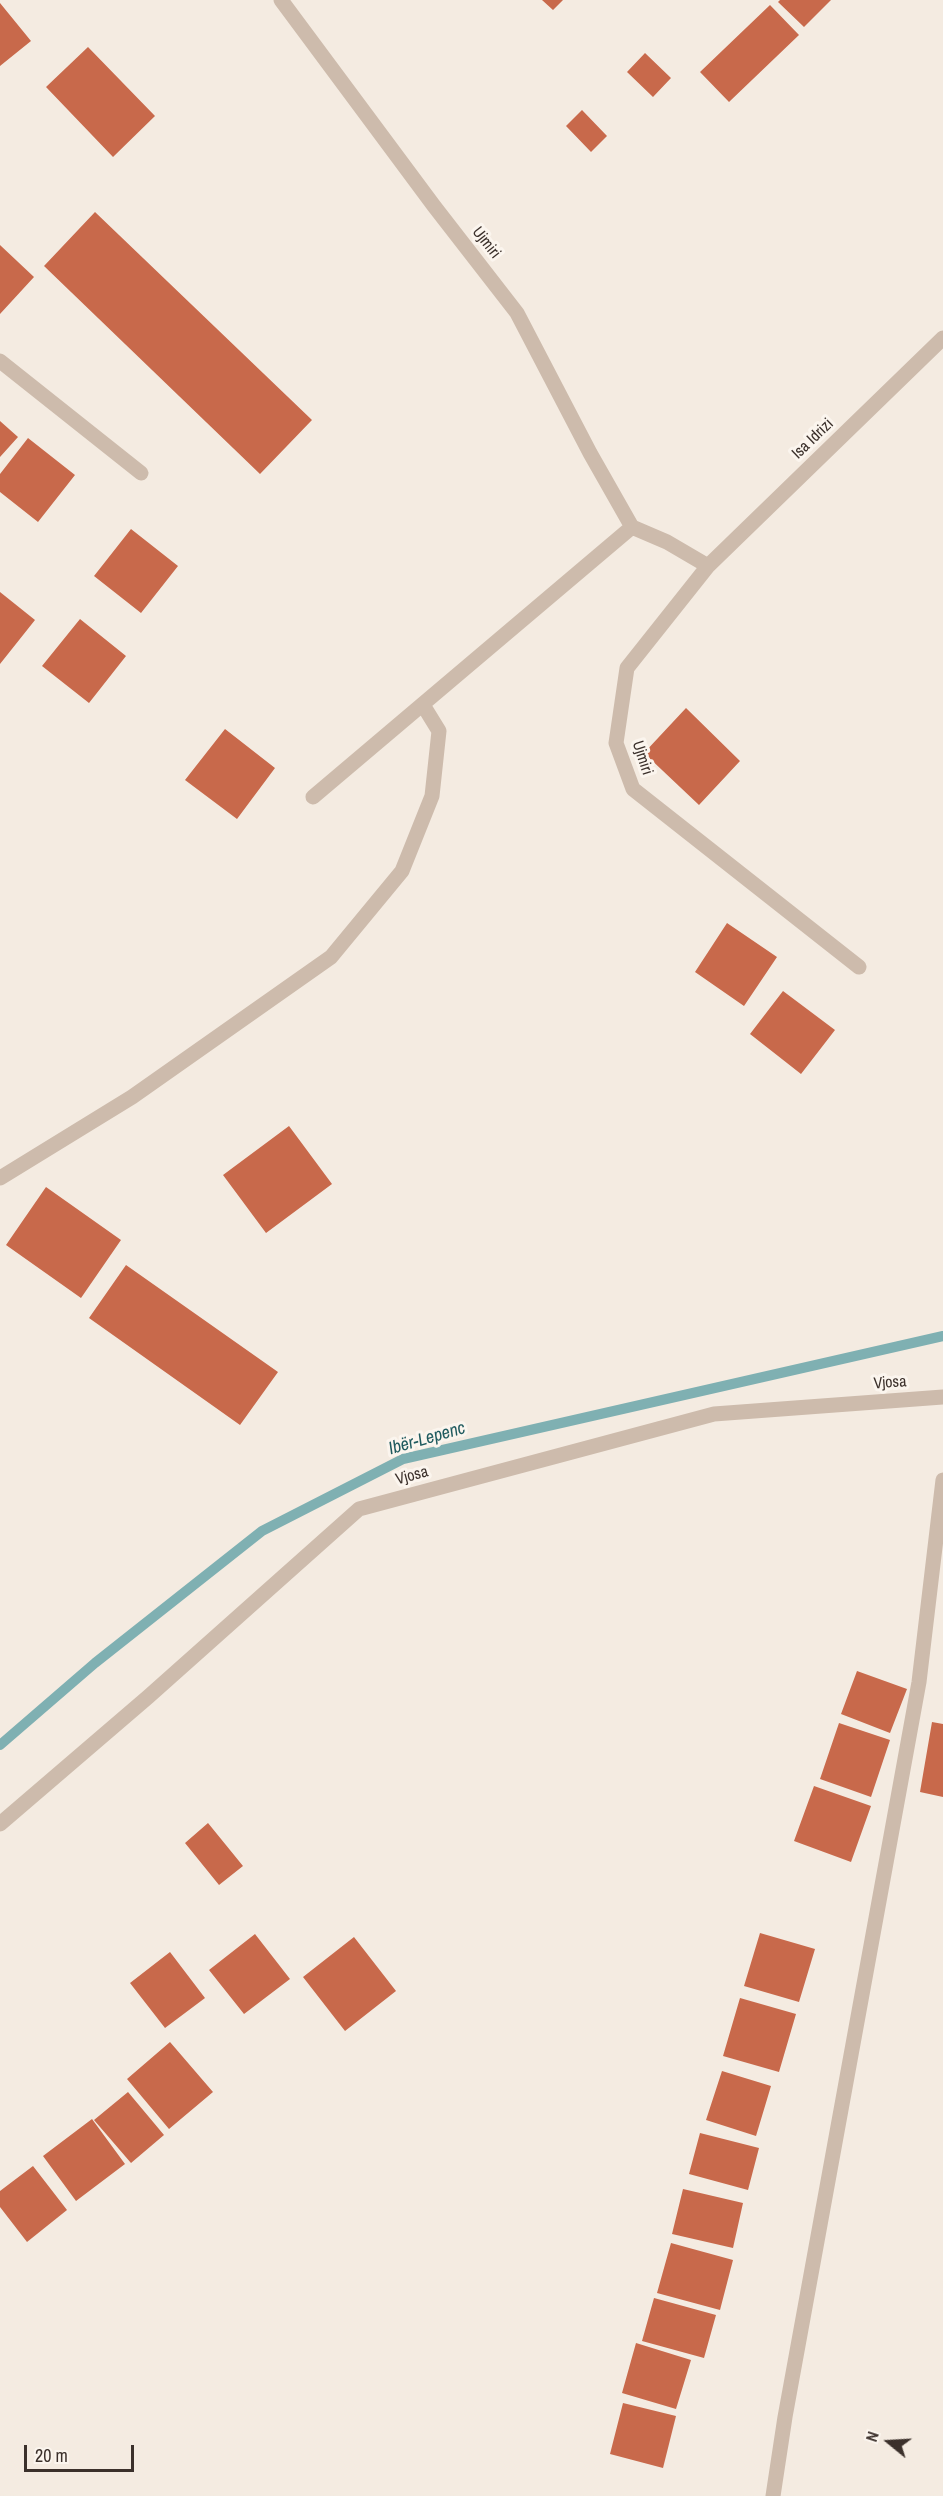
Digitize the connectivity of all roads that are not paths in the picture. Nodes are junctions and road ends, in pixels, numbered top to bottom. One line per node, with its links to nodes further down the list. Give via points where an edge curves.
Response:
1 (281, 0): 5 (street, Ujmiri, via 517,313)
2 (943, 338): 6 (street, Isa Idrizi)
3 (0, 361): 4 (street)
4 (141, 473)
5 (632, 527): 6 (street, via 668,542); 7 (street)
6 (708, 566): 9 (street, Ujmiri, via 627,668 616,743 633,789)
7 (423, 705): 8 (street); 10 (street, via 439,731 432,796 402,871 331,957 132,1097)
8 (313, 797)
9 (859, 967)
10 (0, 1178)
11 (943, 1397): 13 (street, Vjosa, via 714,1414 359,1509)
12 (943, 1480): 14 (street, via 919,1682 784,2417)
13 (0, 1824)
14 (773, 2496)

